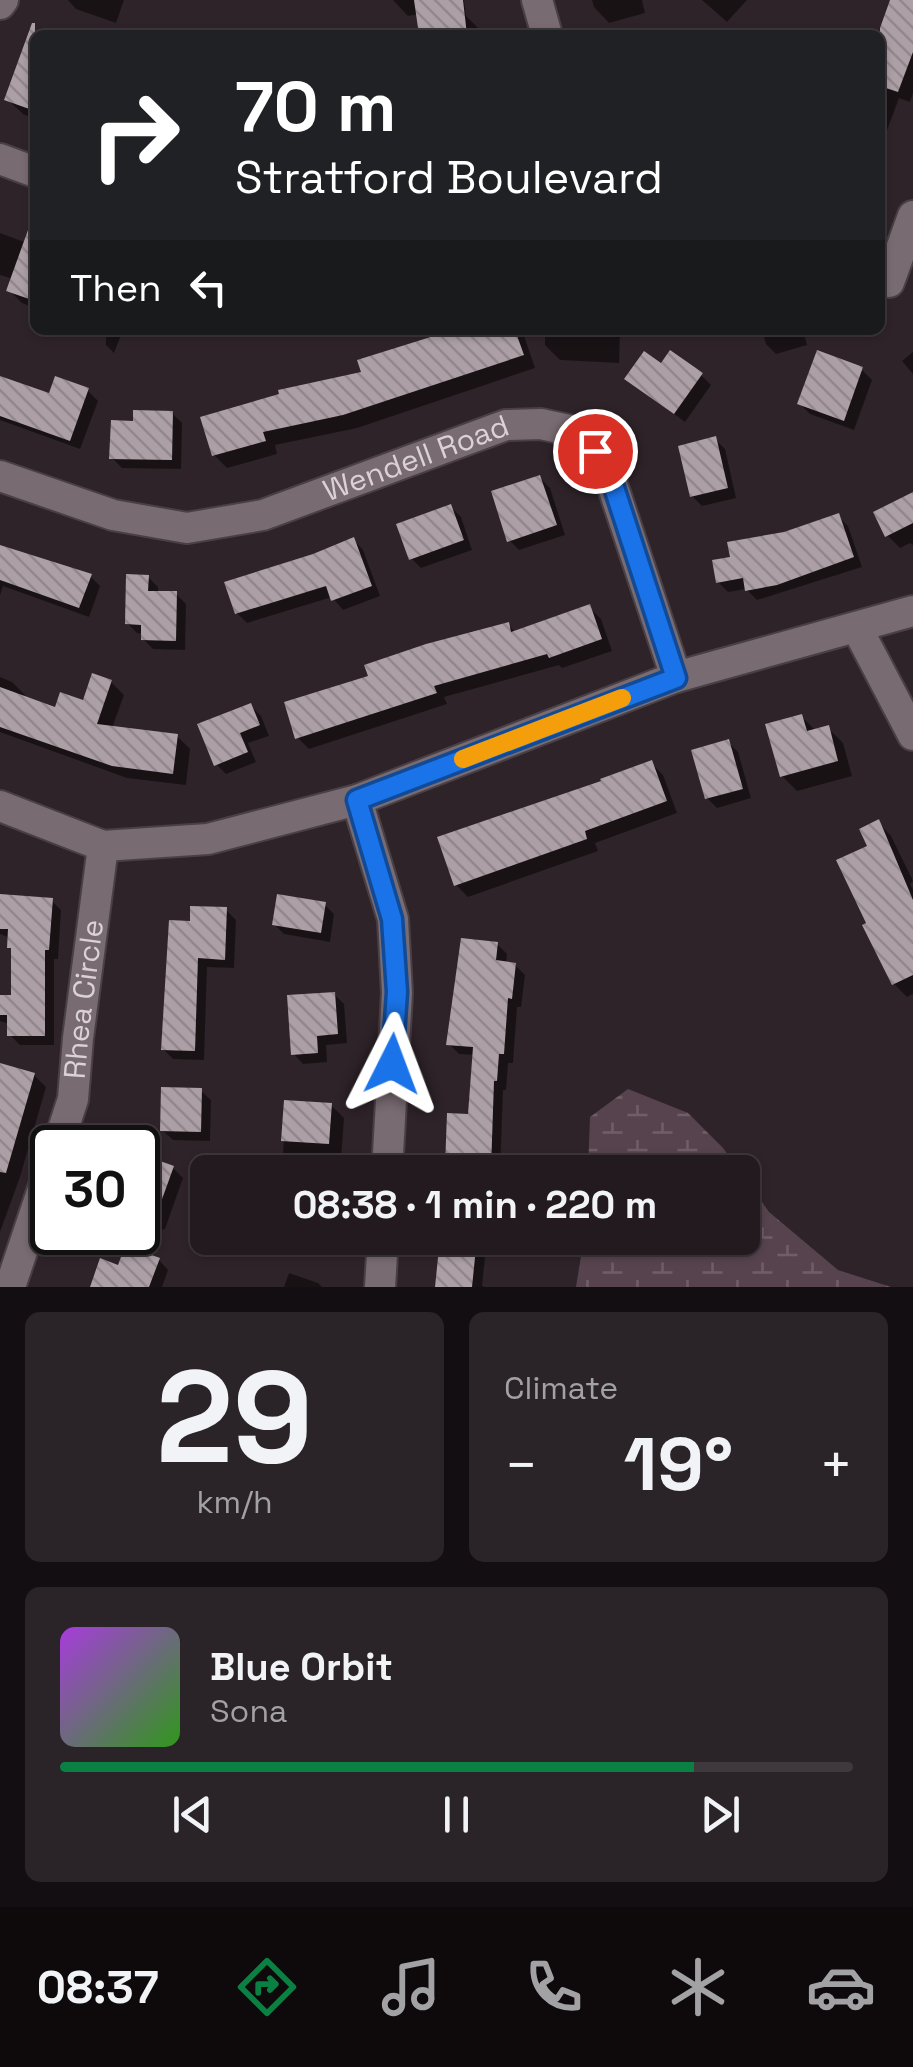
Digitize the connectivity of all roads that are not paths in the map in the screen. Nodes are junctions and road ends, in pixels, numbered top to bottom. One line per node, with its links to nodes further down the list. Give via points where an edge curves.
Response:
1 (537, 0): 2 (street)
2 (546, 30)
3 (0, 159): 4 (street)
4 (30, 170)
5 (913, 216): 6 (street)
6 (889, 282)
7 (0, 476): 10 (street, Wendell Road, via 113,515 186,528 263,515 506,425 582,433 608,469)
8 (913, 611): 9 (street)
9 (857, 628): 10 (street); 11 (street)
10 (676, 678): 12 (street)
11 (913, 736)
12 (357, 800): 14 (street, via 208,839); 16 (street, via 392,919 397,992)
13 (0, 806): 14 (street)
14 (104, 846): 15 (street, Rhea Circle)
15 (64, 1125)
16 (387, 1155)
17 (30, 1227): 19 (street)
18 (382, 1255): 20 (street)
19 (10, 1287)
20 (380, 1287)

